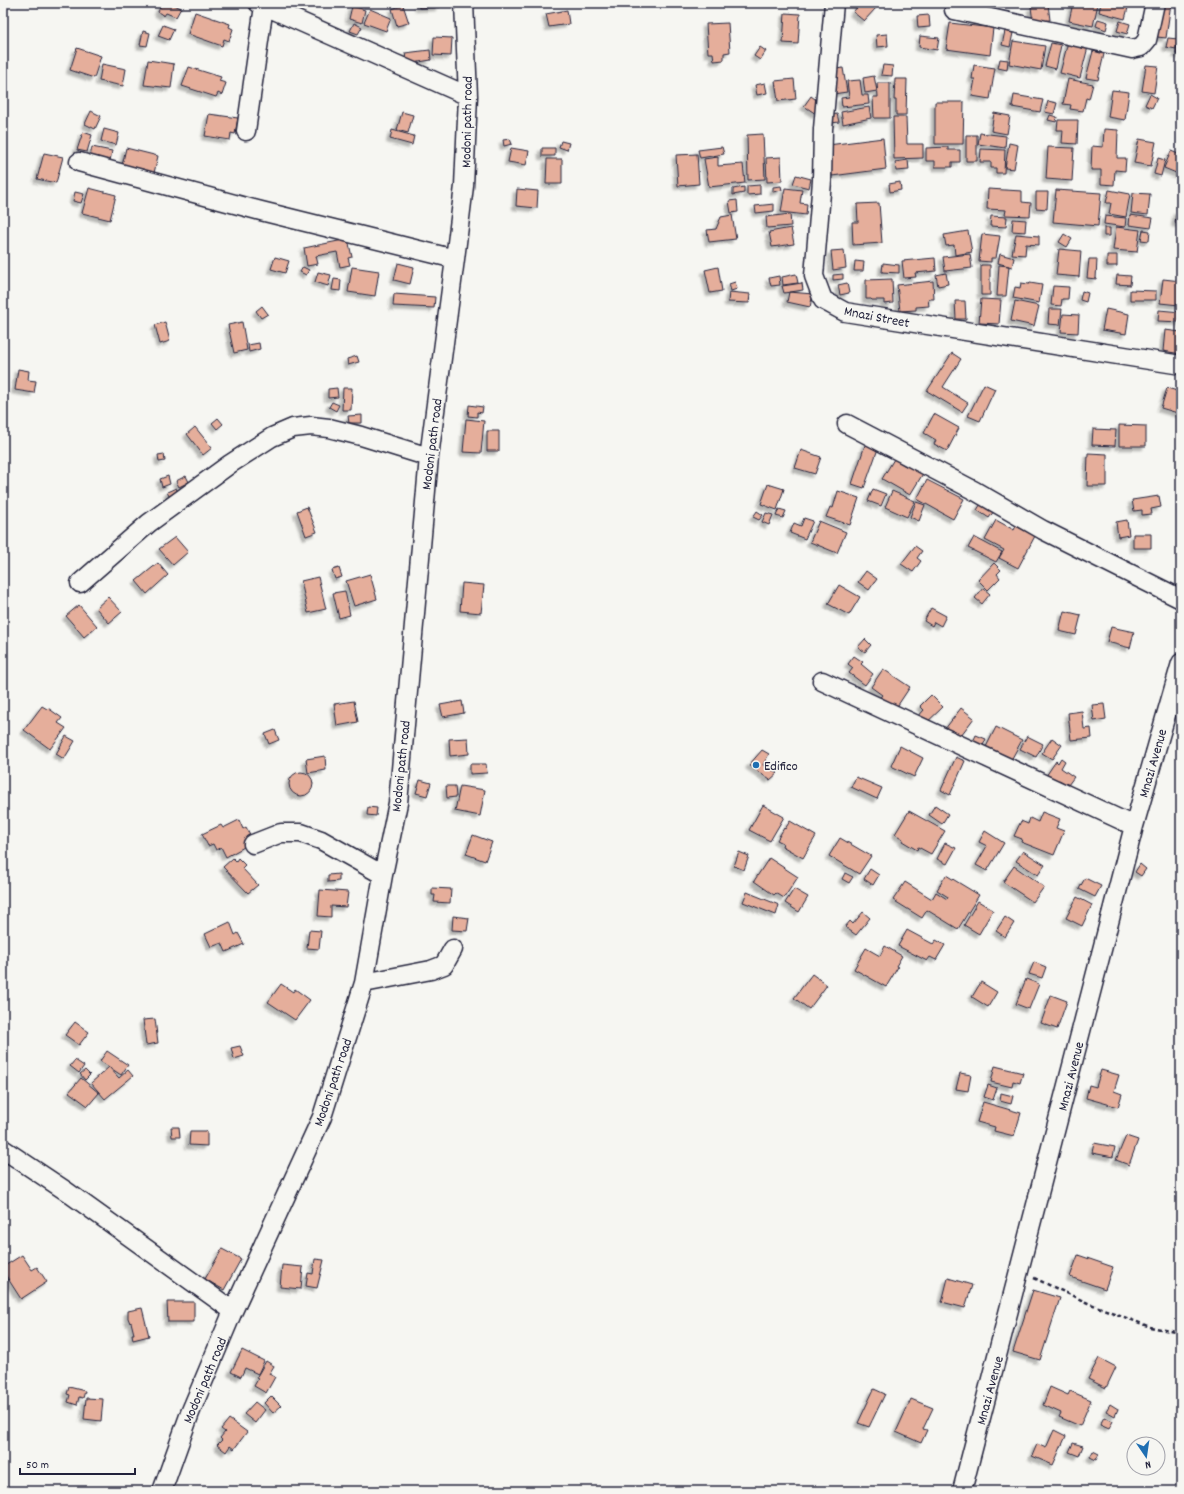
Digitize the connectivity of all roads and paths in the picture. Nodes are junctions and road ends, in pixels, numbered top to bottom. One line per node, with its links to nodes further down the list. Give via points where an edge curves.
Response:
1 (464, 3): 6 (street, Modoni path road)
2 (834, 3): 10 (street, Mnazi Street, via 814,276 823,300 845,312)
3 (1155, 3): 5 (street, via 1147,40 1141,47 1132,49)
4 (261, 4): 6 (street); 7 (street)
5 (954, 10)
6 (468, 96): 9 (street, Modoni path road, via 464,186)
7 (246, 131)
8 (79, 162): 9 (street)
9 (455, 259): 12 (street, Modoni path road)
10 (1181, 365)
11 (847, 424): 14 (street, via 1043,530)
12 (429, 457): 13 (street, via 329,428 293,428 272,437 230,464 149,523); 19 (street, Modoni path road, via 398,803)
13 (80, 583)
14 (1181, 599)
15 (1181, 663): 17 (street, Mnazi Avenue)
16 (822, 681): 17 (street)
17 (1134, 826): 23 (street, Mnazi Avenue)
18 (253, 844): 19 (street, via 281,833 301,833 321,840)
19 (383, 875): 21 (street, Modoni path road)
20 (453, 949): 21 (street, via 444,965 431,970)
21 (364, 983): 24 (street, Modoni path road, via 322,1117)
22 (3, 1149): 24 (street)
23 (1020, 1272): 25 (path, via 1088,1303 1150,1327); 27 (street, Mnazi Avenue)
24 (233, 1311): 26 (street, Modoni path road, via 190,1413)
25 (1181, 1333)
26 (162, 1491)
27 (962, 1491)

